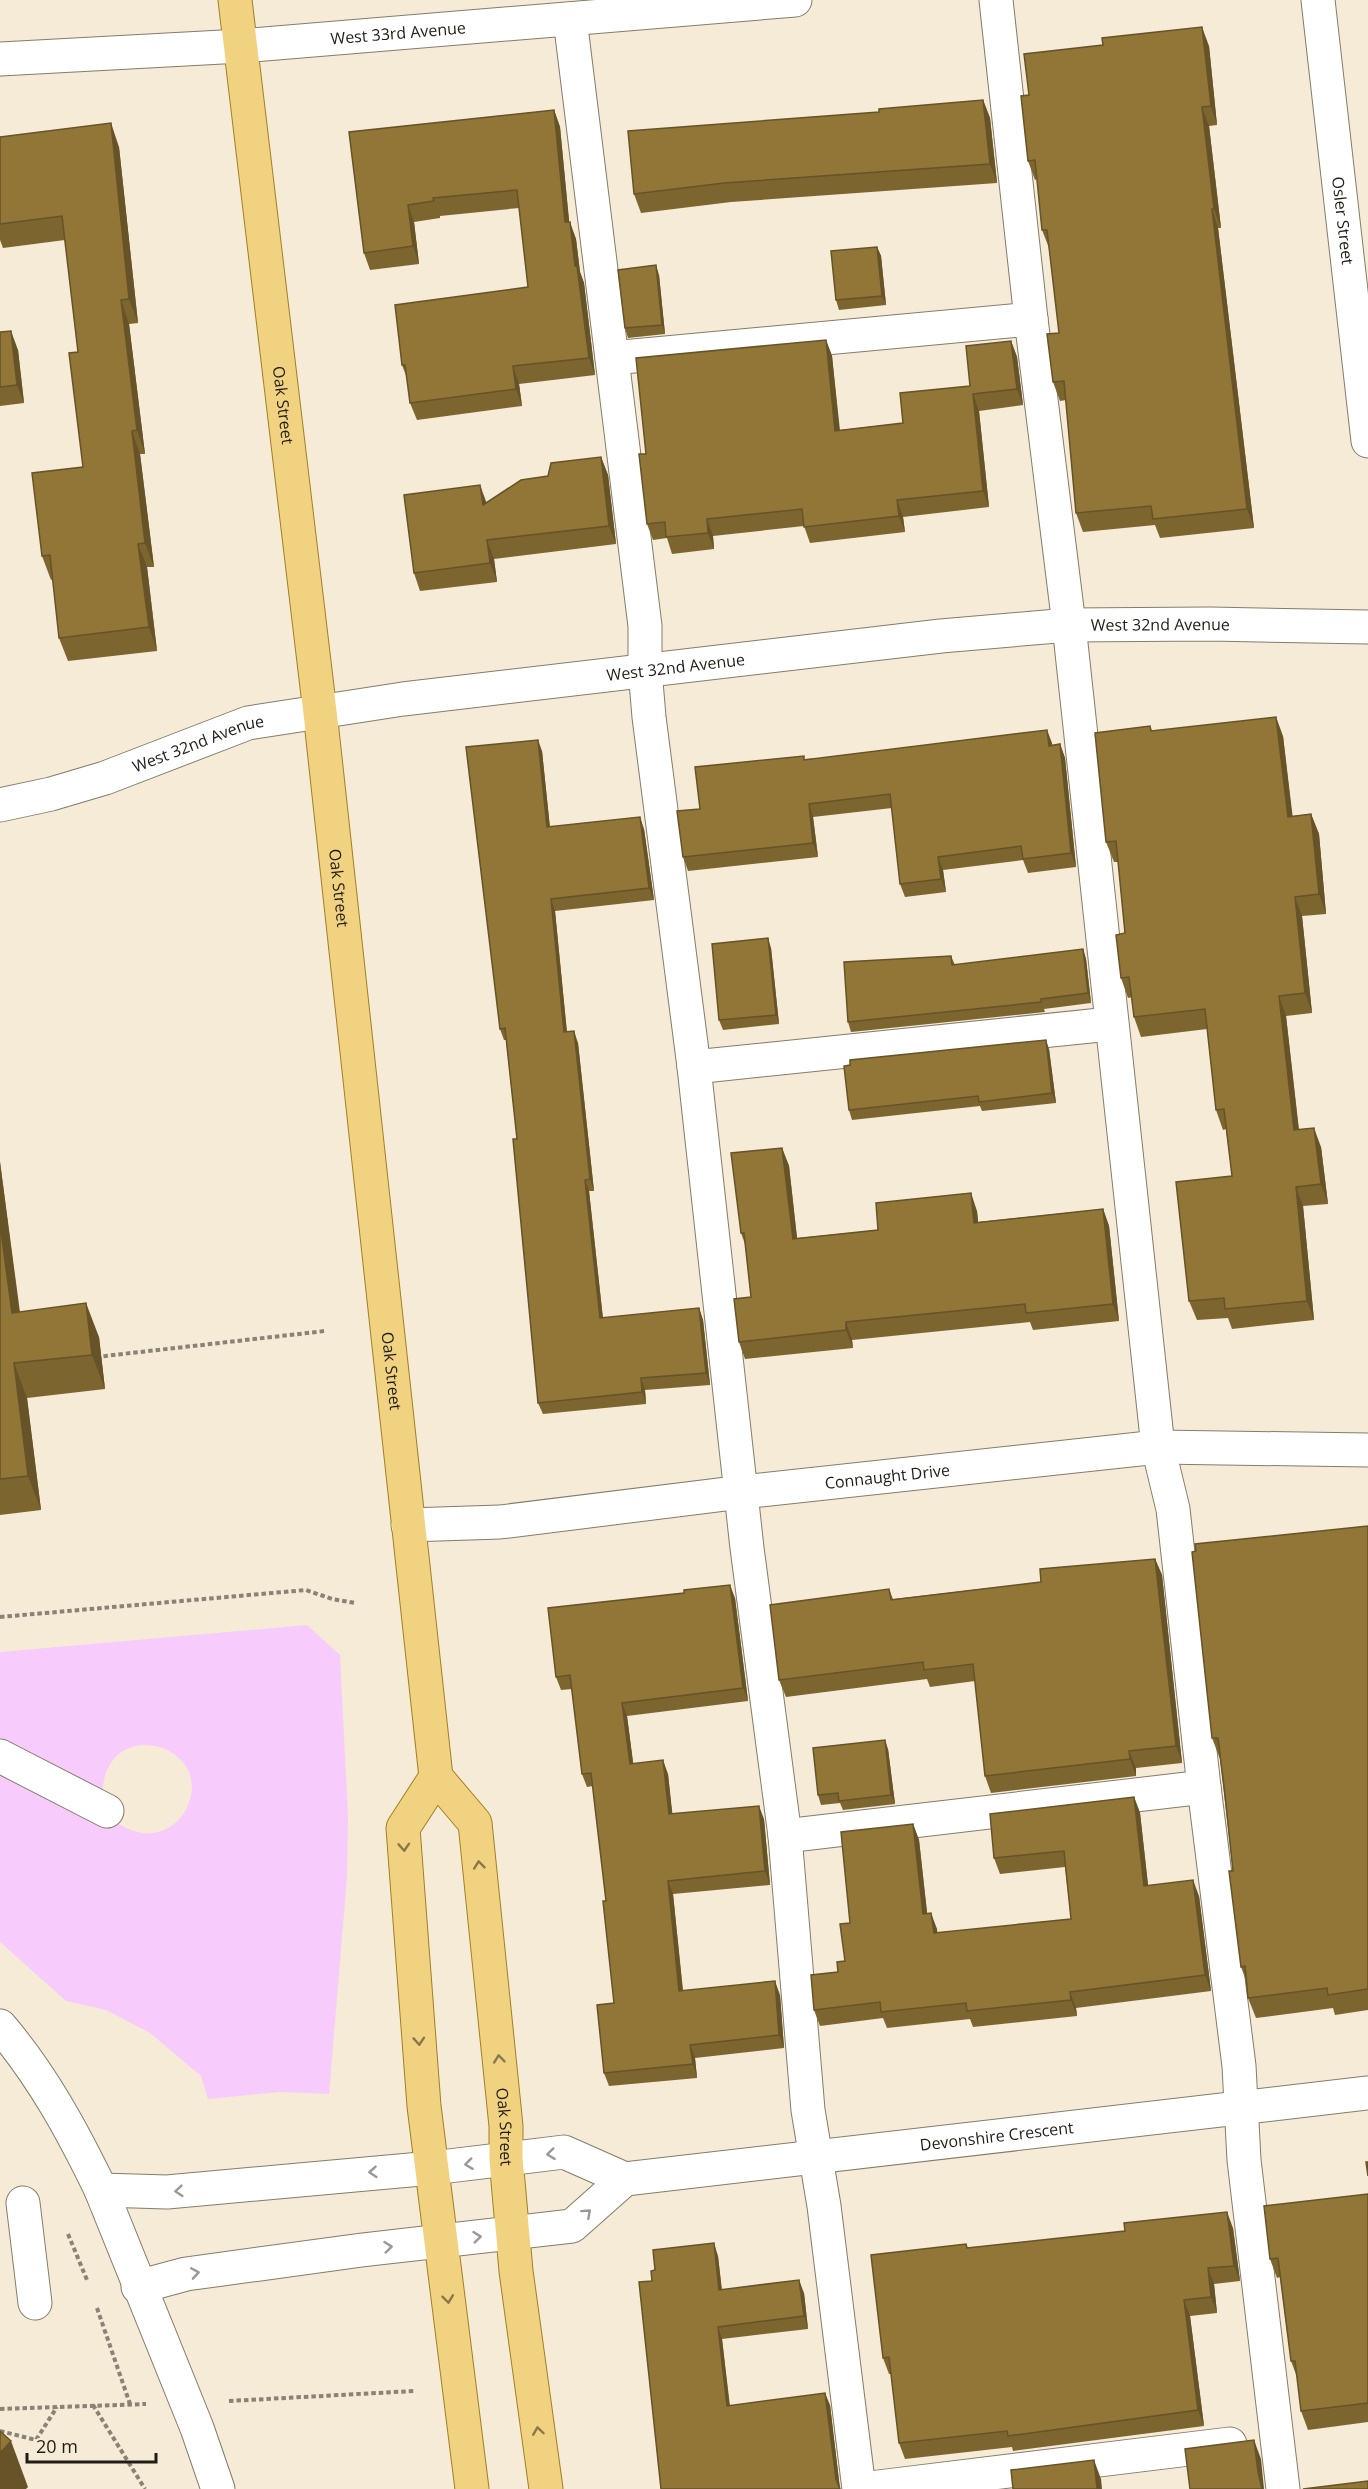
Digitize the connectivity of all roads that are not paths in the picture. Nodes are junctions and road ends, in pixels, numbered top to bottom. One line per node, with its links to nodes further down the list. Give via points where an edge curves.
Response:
1 (235, 0): 6 (main road, Oak Street)
2 (795, 0): 5 (street, West 33rd Avenue)
3 (996, 0): 8 (street)
4 (1318, 0): 10 (street, Osler Street)
5 (570, 19): 6 (street, West 33rd Avenue); 9 (street)
6 (241, 46): 7 (street, West 33rd Avenue); 14 (main road, Oak Street)
7 (0, 60)
8 (1031, 319): 9 (street); 11 (street)
9 (612, 358): 13 (street, via 645,626)
10 (1368, 441)
11 (1069, 625): 12 (street, West 32nd Avenue); 13 (street, West 32nd Avenue); 16 (street)
12 (1368, 627)
13 (645, 670): 14 (street, West 32nd Avenue); 17 (street)
14 (320, 712): 15 (street, West 32nd Avenue, via 248,723 105,778); 21 (main road, Oak Street)
15 (0, 805)
16 (1110, 1024): 17 (street); 18 (street)
17 (694, 1067): 20 (street)
18 (1158, 1447): 19 (street, Connaught Drive); 20 (street, Connaught Drive); 24 (street, via 1173,1509)
19 (1368, 1450)
20 (742, 1492): 21 (street, Connaught Drive, via 500,1522); 26 (street)
21 (408, 1525): 23 (main road, Oak Street)
22 (0, 1756): 25 (street)
23 (436, 1777): 31 (main road, Oak Street, one-way to 23, via 506,2126 475,1823); 32 (main road, one-way to 32, via 403,1828)
24 (1204, 1787): 26 (street); 29 (street)
25 (108, 1811)
26 (785, 1836): 30 (street)
27 (0, 2026): 34 (street, via 38,2075)
28 (1368, 2093): 29 (street, Devonshire Crescent)
29 (1242, 2109): 30 (street, Devonshire Crescent); 40 (street, via 1244,2160)
30 (814, 2158): 33 (street, Devonshire Crescent); 44 (street, via 824,2206)
31 (506, 2159): 32 (street, one-way to 32); 33 (street, one-way to 31, via 564,2152); 36 (main road, Oak Street)
32 (432, 2168): 34 (street, one-way to 34, via 167,2192); 37 (main road)
33 (625, 2179): 36 (street, one-way to 33, via 572,2226)
34 (100, 2190): 38 (street)
35 (23, 2203): 39 (street)
36 (513, 2233): 37 (street, one-way to 36); 43 (main road, Oak Street, one-way to 36)
37 (441, 2241): 38 (street, one-way to 37, via 186,2274); 42 (main road, one-way to 42)
38 (138, 2287): 41 (street)
39 (36, 2303)
40 (1277, 2438): 44 (street); 45 (street)
41 (218, 2489)
42 (472, 2489)
43 (546, 2489)
44 (861, 2489)
45 (1283, 2489)

